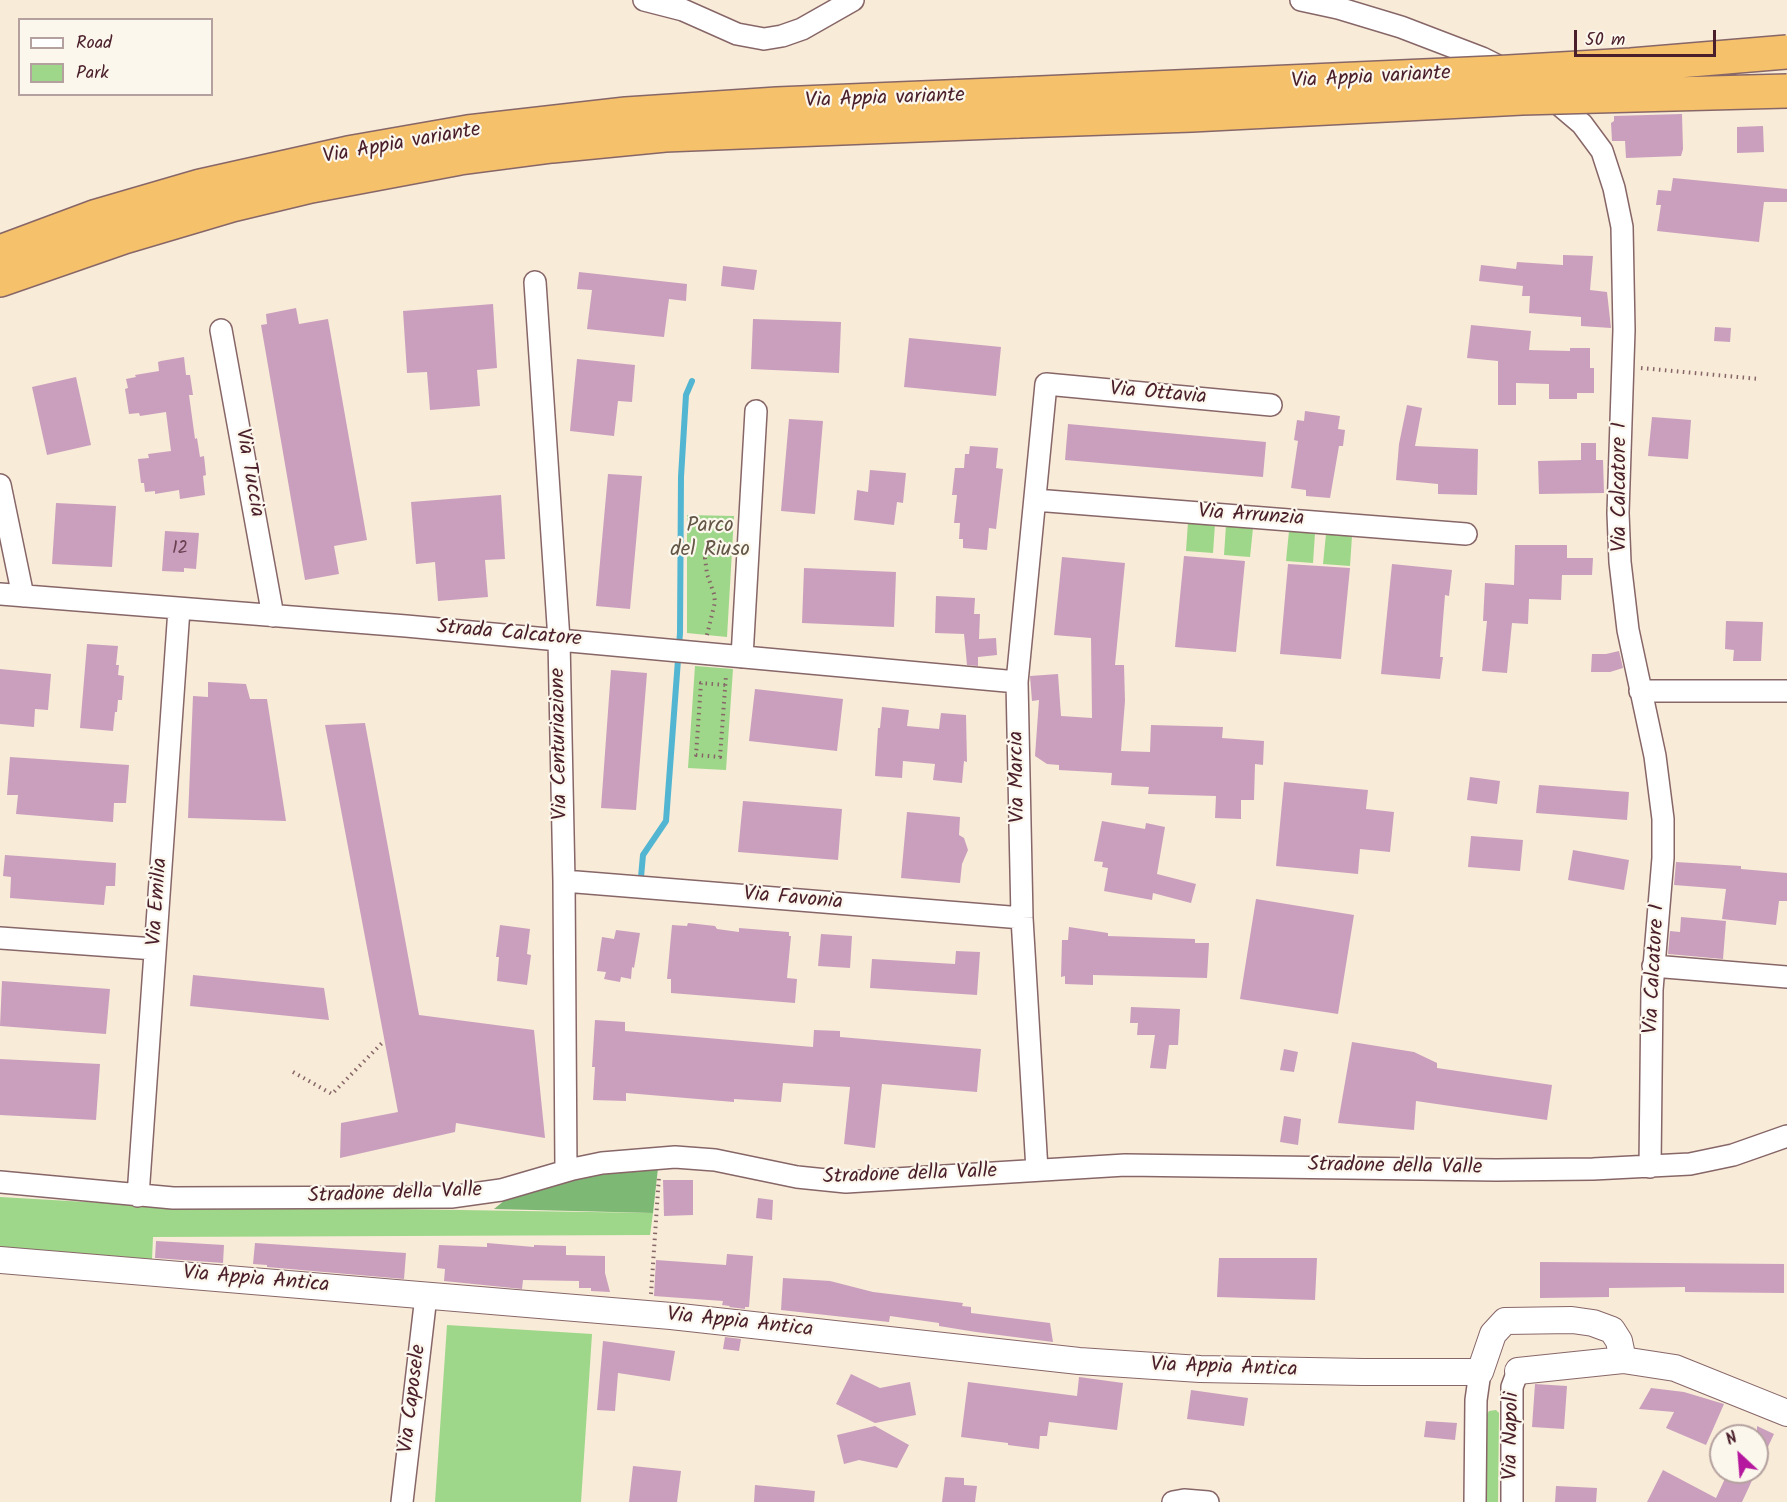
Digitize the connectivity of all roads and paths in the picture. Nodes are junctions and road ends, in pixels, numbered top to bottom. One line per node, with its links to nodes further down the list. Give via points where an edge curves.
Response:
1 (644, 0): 2 (street, via 691,13 737,34 764,39 802,29)
2 (853, 0)
3 (1301, 0): 11 (street, Via Calcatore I, via 1378,20 1482,58 1557,101 1582,124 1602,151 1618,208 1623,256)
4 (1787, 52): 6 (highway, Via Appia variante, bridge)
5 (1787, 91): 6 (highway, Via Appia variante, bridge, via 1192,115)
6 (1019, 108): 7 (highway, Via Appia variante, via 777,104 626,114 446,136 200,186 97,216); 8 (highway, Via Appia variante, via 655,136 460,158 232,205)
7 (0, 252)
8 (0, 279)
9 (535, 282): 24 (street, Via Centuriazione)
10 (221, 330): 23 (street, Via Tuccia)
11 (1623, 367): 12 (path); 29 (street, Via Calcatore I, via 1620,562)
12 (1760, 380)
13 (1046, 384): 14 (street, Via Ottavia); 17 (street, Via Marcia)
14 (1271, 405)
15 (756, 411): 19 (street)
16 (0, 485): 21 (street)
17 (1035, 500): 18 (street, Via Arrunzia); 27 (street, Via Marcia)
18 (1466, 534)
19 (748, 546): 25 (path, via 715,546 705,558 715,602 708,624); 26 (street)
20 (0, 594): 21 (street, Strada Calcatore)
21 (23, 596): 22 (street, Strada Calcatore)
22 (179, 609): 23 (street, Strada Calcatore); 34 (street, Via Emilia)
23 (273, 616): 24 (street, Strada Calcatore)
24 (559, 640): 25 (street, Strada Calcatore); 31 (street, Via Centuriazione)
25 (688, 652): 26 (street, Strada Calcatore)
26 (735, 657): 27 (street, Strada Calcatore); 28 (path)
27 (1017, 682): 32 (street, Via Marcia)
28 (725, 685): 28 (path, via 720,757 696,755 701,683)
29 (1640, 691): 30 (street); 35 (street, Via Calcatore I, via 1655,756 1663,819)
30 (1787, 691)
31 (564, 881): 32 (street, Via Favonia); 43 (street, Via Centuriazione)
32 (1022, 918): 42 (street, Via Marcia)
33 (0, 938): 34 (street)
34 (155, 949): 45 (street, Via Emilia)
35 (1653, 966): 36 (street); 41 (street, Via Calcatore I)
36 (1787, 977)
37 (383, 1042): 38 (path, via 332,1094)
38 (293, 1072)
39 (1787, 1136): 41 (street, Stradone della Valle, via 1718,1159)
40 (661, 1157): 42 (street, Stradone della Valle, via 715,1160 797,1177 846,1182); 43 (street, Stradone della Valle, via 613,1161); 48 (path)
41 (1650, 1167): 42 (street, Stradone della Valle, via 1496,1170 1165,1164)
42 (1037, 1170)
43 (566, 1171): 45 (street, Stradone della Valle, via 462,1197)
44 (0, 1182): 45 (street, Stradone della Valle)
45 (138, 1196)
46 (0, 1260): 47 (street, Via Appia Antica)
47 (426, 1296): 48 (street, Via Appia Antica); 53 (street, Via Caposele)
48 (650, 1314): 51 (street, Via Appia Antica, via 1134,1366)
49 (1623, 1360): 50 (street); 51 (street, via 1619,1341 1612,1330 1603,1326 1572,1320 1505,1321 1492,1334); 52 (street, via 1675,1368)
50 (1518, 1371): 57 (street, Via Napoli, via 1512,1387)
51 (1480, 1372): 56 (street, Via Napoli)
52 (1787, 1413)
53 (402, 1502)
54 (1173, 1502): 55 (street)
55 (1208, 1502)
56 (1475, 1502)
57 (1512, 1502)

